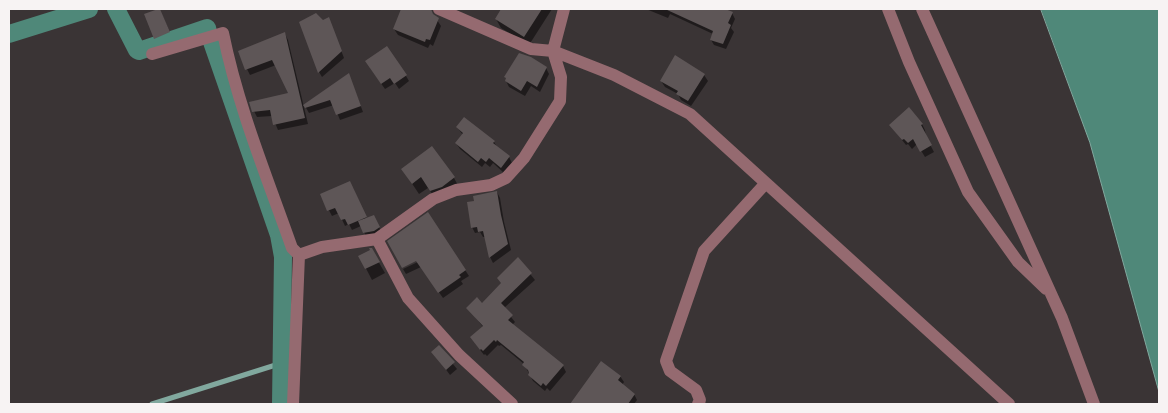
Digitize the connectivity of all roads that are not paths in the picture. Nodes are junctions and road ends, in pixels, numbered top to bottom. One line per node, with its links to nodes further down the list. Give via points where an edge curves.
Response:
1 (439, 9): 5 (street, via 531,49)
2 (564, 9): 5 (street)
3 (888, 9): 10 (street, via 968,192 1018,262)
4 (922, 9): 10 (street)
5 (553, 50): 7 (street, via 614,75 690,114); 8 (street, via 561,77 560,101 524,158 506,178 491,185 456,190 433,200)
6 (152, 54): 9 (street, via 223,33 231,72 257,151 292,248)
7 (765, 184): 13 (street, via 704,251 666,361 670,372 696,390 700,400); 14 (street)
8 (377, 240): 9 (street, via 322,247); 12 (street, via 408,298 459,355)
9 (299, 255): 11 (street)
10 (1050, 293): 15 (street)
11 (293, 404)
12 (512, 404)
13 (698, 404)
14 (1009, 404)
15 (1094, 404)

